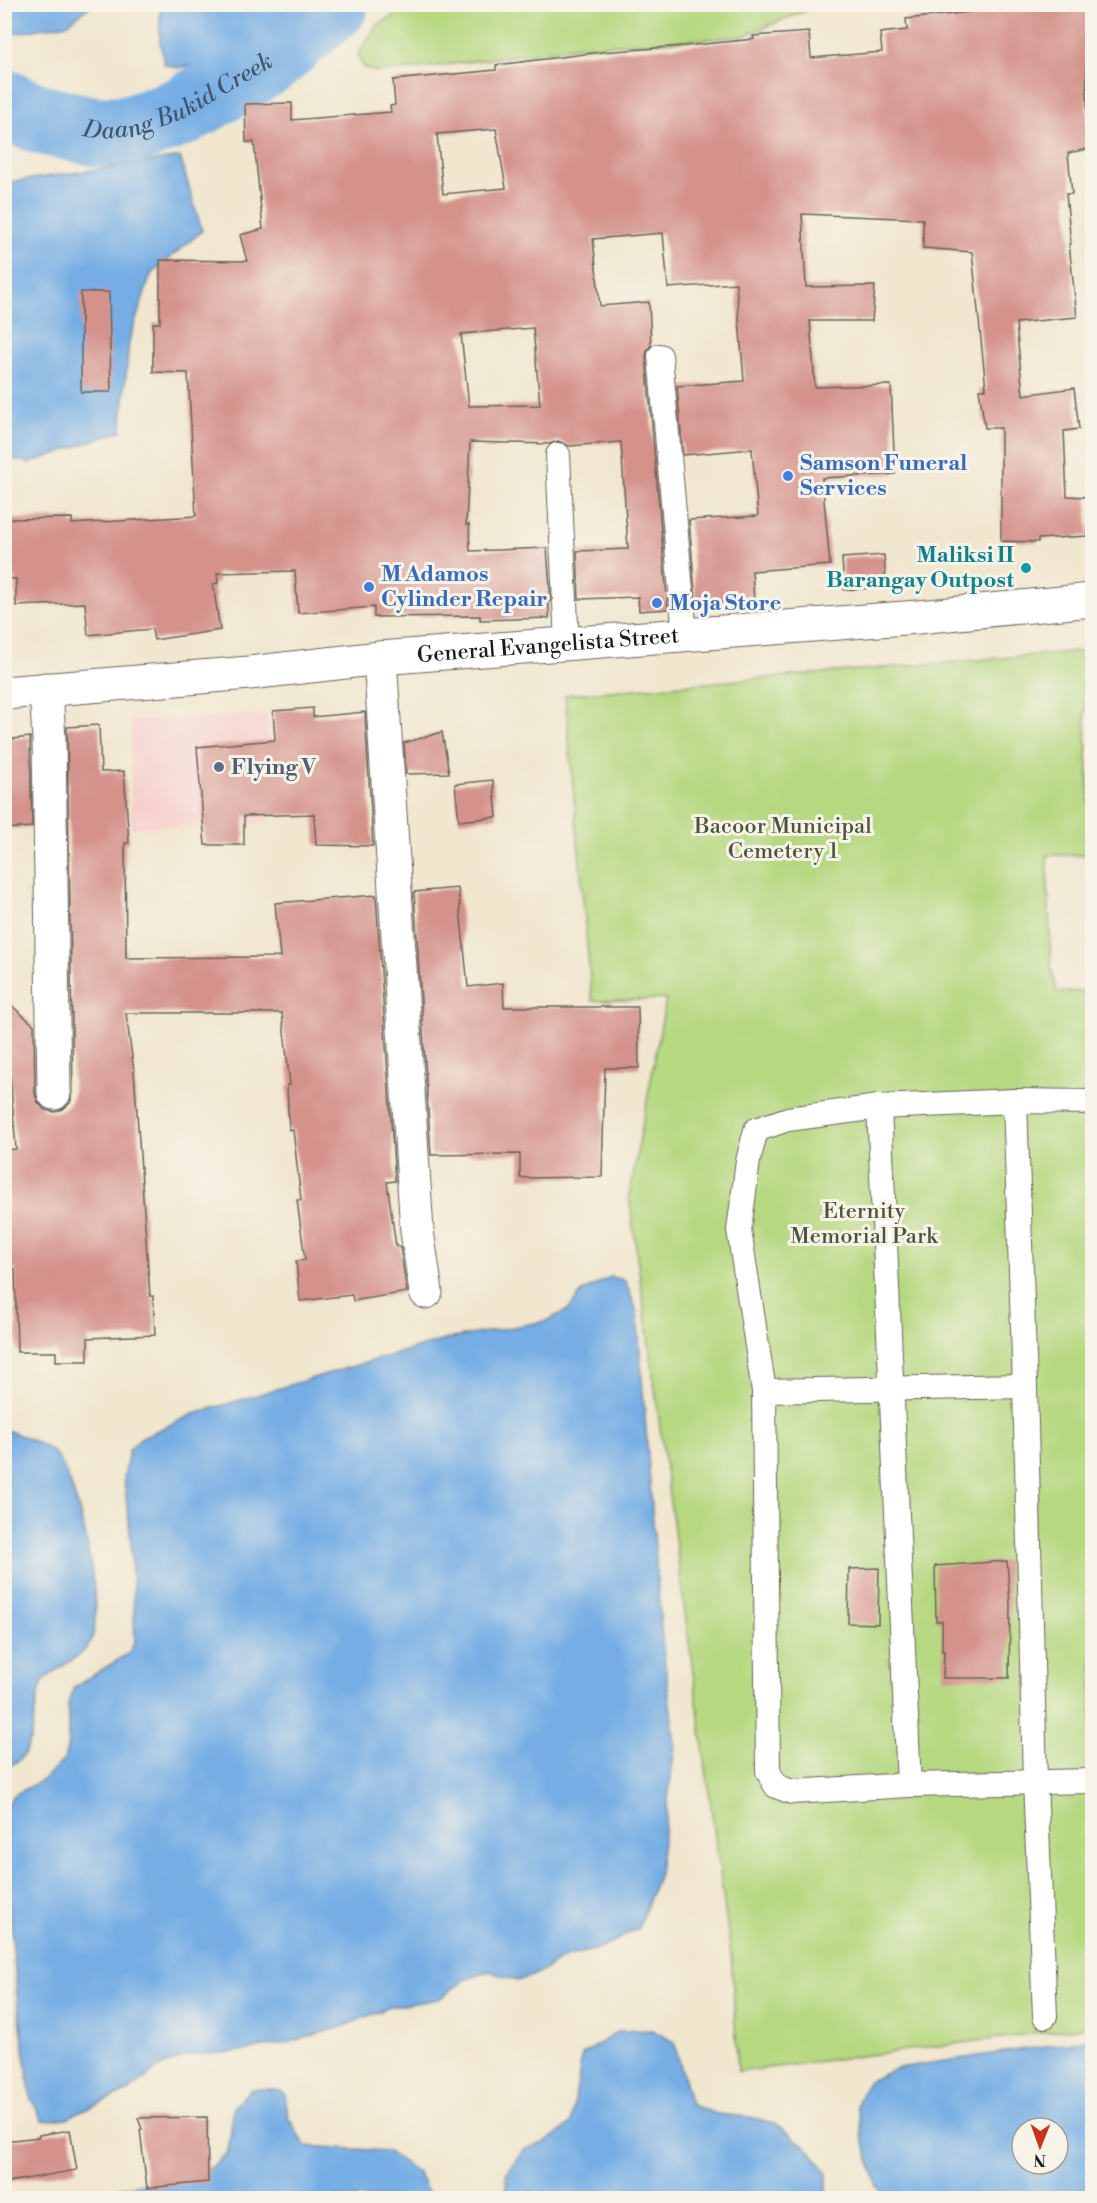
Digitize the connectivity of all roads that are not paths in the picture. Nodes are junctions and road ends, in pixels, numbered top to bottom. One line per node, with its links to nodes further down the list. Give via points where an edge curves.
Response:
1 (660, 356): 4 (lane)
2 (558, 455): 5 (lane)
3 (1092, 600): 4 (main road, General Evangelista Street)
4 (685, 635): 5 (main road, General Evangelista Street)
5 (567, 644): 6 (main road, General Evangelista Street)
6 (380, 658): 7 (main road, General Evangelista Street); 13 (main road, via 417,1231)
7 (46, 689): 8 (main road, General Evangelista Street); 9 (main road)
8 (4, 693)
9 (54, 1093)
10 (1015, 1101): 11 (lane); 12 (lane); 14 (lane)
11 (1092, 1102)
12 (879, 1107): 15 (lane); 16 (lane, via 788,1119 756,1130 739,1230)
13 (426, 1292)
14 (1025, 1386): 15 (lane); 17 (lane)
15 (891, 1389): 16 (lane); 19 (lane)
16 (764, 1391): 19 (lane, via 768,1771 776,1786 792,1792)
17 (1035, 1781): 18 (lane); 19 (lane); 20 (lane)
18 (1092, 1781)
19 (909, 1785)
20 (1044, 2016)

